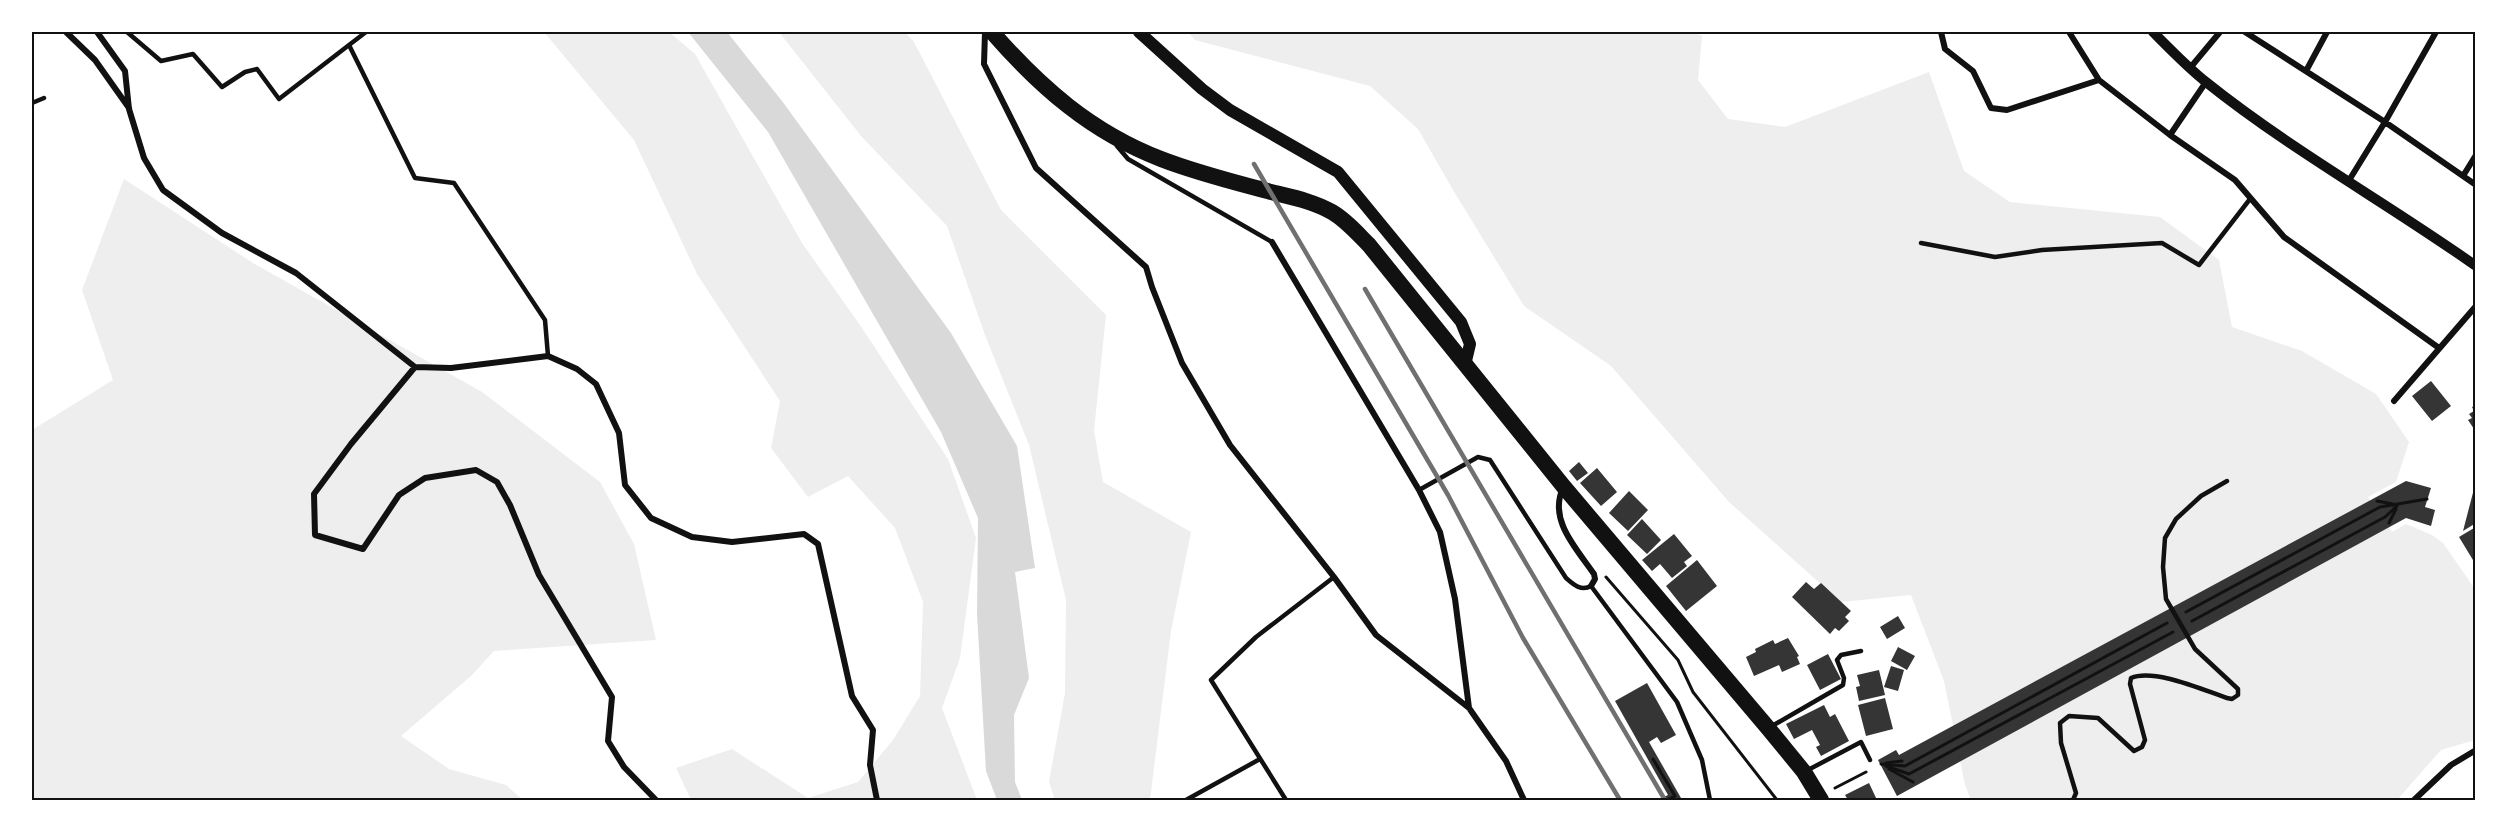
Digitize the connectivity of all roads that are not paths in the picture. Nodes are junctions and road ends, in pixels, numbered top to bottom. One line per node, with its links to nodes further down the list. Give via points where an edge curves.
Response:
1 (66, 32): 22 (street, via 95,60)
2 (97, 32): 22 (street, via 125,71)
3 (127, 32): 15 (lane, via 160,61 193,54 222,87 257,69 279,99)
4 (366, 32): 15 (lane)
5 (985, 32): 43 (street, via 984,63 1036,168 1146,267 1182,363 1230,445)
6 (992, 32): 24 (highway, via 1034,78)
7 (1138, 32): 37 (main road, via 1230,110 1338,172 1461,322 1470,344)
8 (1941, 32): 18 (street, via 1945,49 1973,71 1990,108 2007,111)
9 (2069, 32): 18 (street)
10 (2153, 32): 16 (street)
11 (2220, 32): 16 (street)
12 (2245, 32): 17 (street)
13 (2328, 32): 17 (street)
14 (2436, 32): 23 (street)
15 (349, 45): 36 (lane, via 415,178 454,183 545,320)
16 (2190, 68): 19 (street)
17 (2306, 71): 23 (street)
18 (2099, 80): 25 (street)
19 (2206, 82): 25 (street); 28 (street)
20 (44, 98): 21 (lane)
21 (32, 103)
22 (129, 109): 38 (street, via 144,158 163,190 222,233 296,273)
23 (2385, 122): 27 (street); 28 (street)
24 (1105, 131): 31 (lane, via 1128,159); 37 (highway, via 1159,158 1330,210 1356,232)
25 (2170, 135): 30 (street, via 2235,180)
26 (2475, 155): 27 (street)
27 (2463, 176): 29 (street)
28 (2348, 182): 33 (street, via 2418,225)
29 (2475, 185)
30 (2250, 199): 32 (lane, via 2199,265 2162,243 2042,250 1995,257); 35 (street, via 2284,237)
31 (1272, 242): 42 (street)
32 (1921, 243)
33 (2475, 267)
34 (2475, 306): 35 (street)
35 (2439, 348): 39 (street)
36 (548, 356): 38 (street, via 451,368); 54 (street, via 577,369 596,384 619,433 625,484 651,518 692,537 732,542 804,534 818,544 852,696 873,730 870,765)
37 (1465, 364): 41 (highway)
38 (415, 367): 53 (street, via 314,494 315,535 363,549 399,495 424,478 476,470 497,482 539,575 612,697 608,741 624,767)
39 (2394, 401)
40 (2227, 482): 59 (lane, via 2201,496 2176,519 2165,538 2163,567 2166,598 2195,649 2238,689 2238,695 2227,698 2139,674 2131,678 2145,740 2134,751 2098,718 2069,716 2060,723 2061,742 2076,793)
41 (1564, 487): 44 (street, via 1557,508 1562,527 1594,574); 47 (highway)
42 (1419, 490): 44 (lane, via 1478,457 1490,460 1566,578 1576,587); 46 (street, via 1440,532 1455,599)
43 (1334, 577): 46 (street, via 1376,635); 49 (lane, via 1256,637 1211,680)
44 (1591, 586): 58 (lane, via 1677,702 1702,760)
45 (1861, 651): 47 (lane, via 1841,655 1837,660 1843,685)
46 (1470, 708): 57 (street, via 1506,761)
47 (1768, 728): 51 (highway)
48 (2475, 750): 60 (street, via 2451,765)
49 (1260, 759): 55 (lane); 56 (lane)
50 (1870, 760): 51 (lane, via 1861,742)
51 (1804, 772): 52 (highway)
52 (1827, 795)
53 (657, 801)
54 (877, 801)
55 (1186, 801)
56 (1286, 801)
57 (1524, 801)
58 (1710, 801)
59 (2073, 801)
60 (2414, 801)

